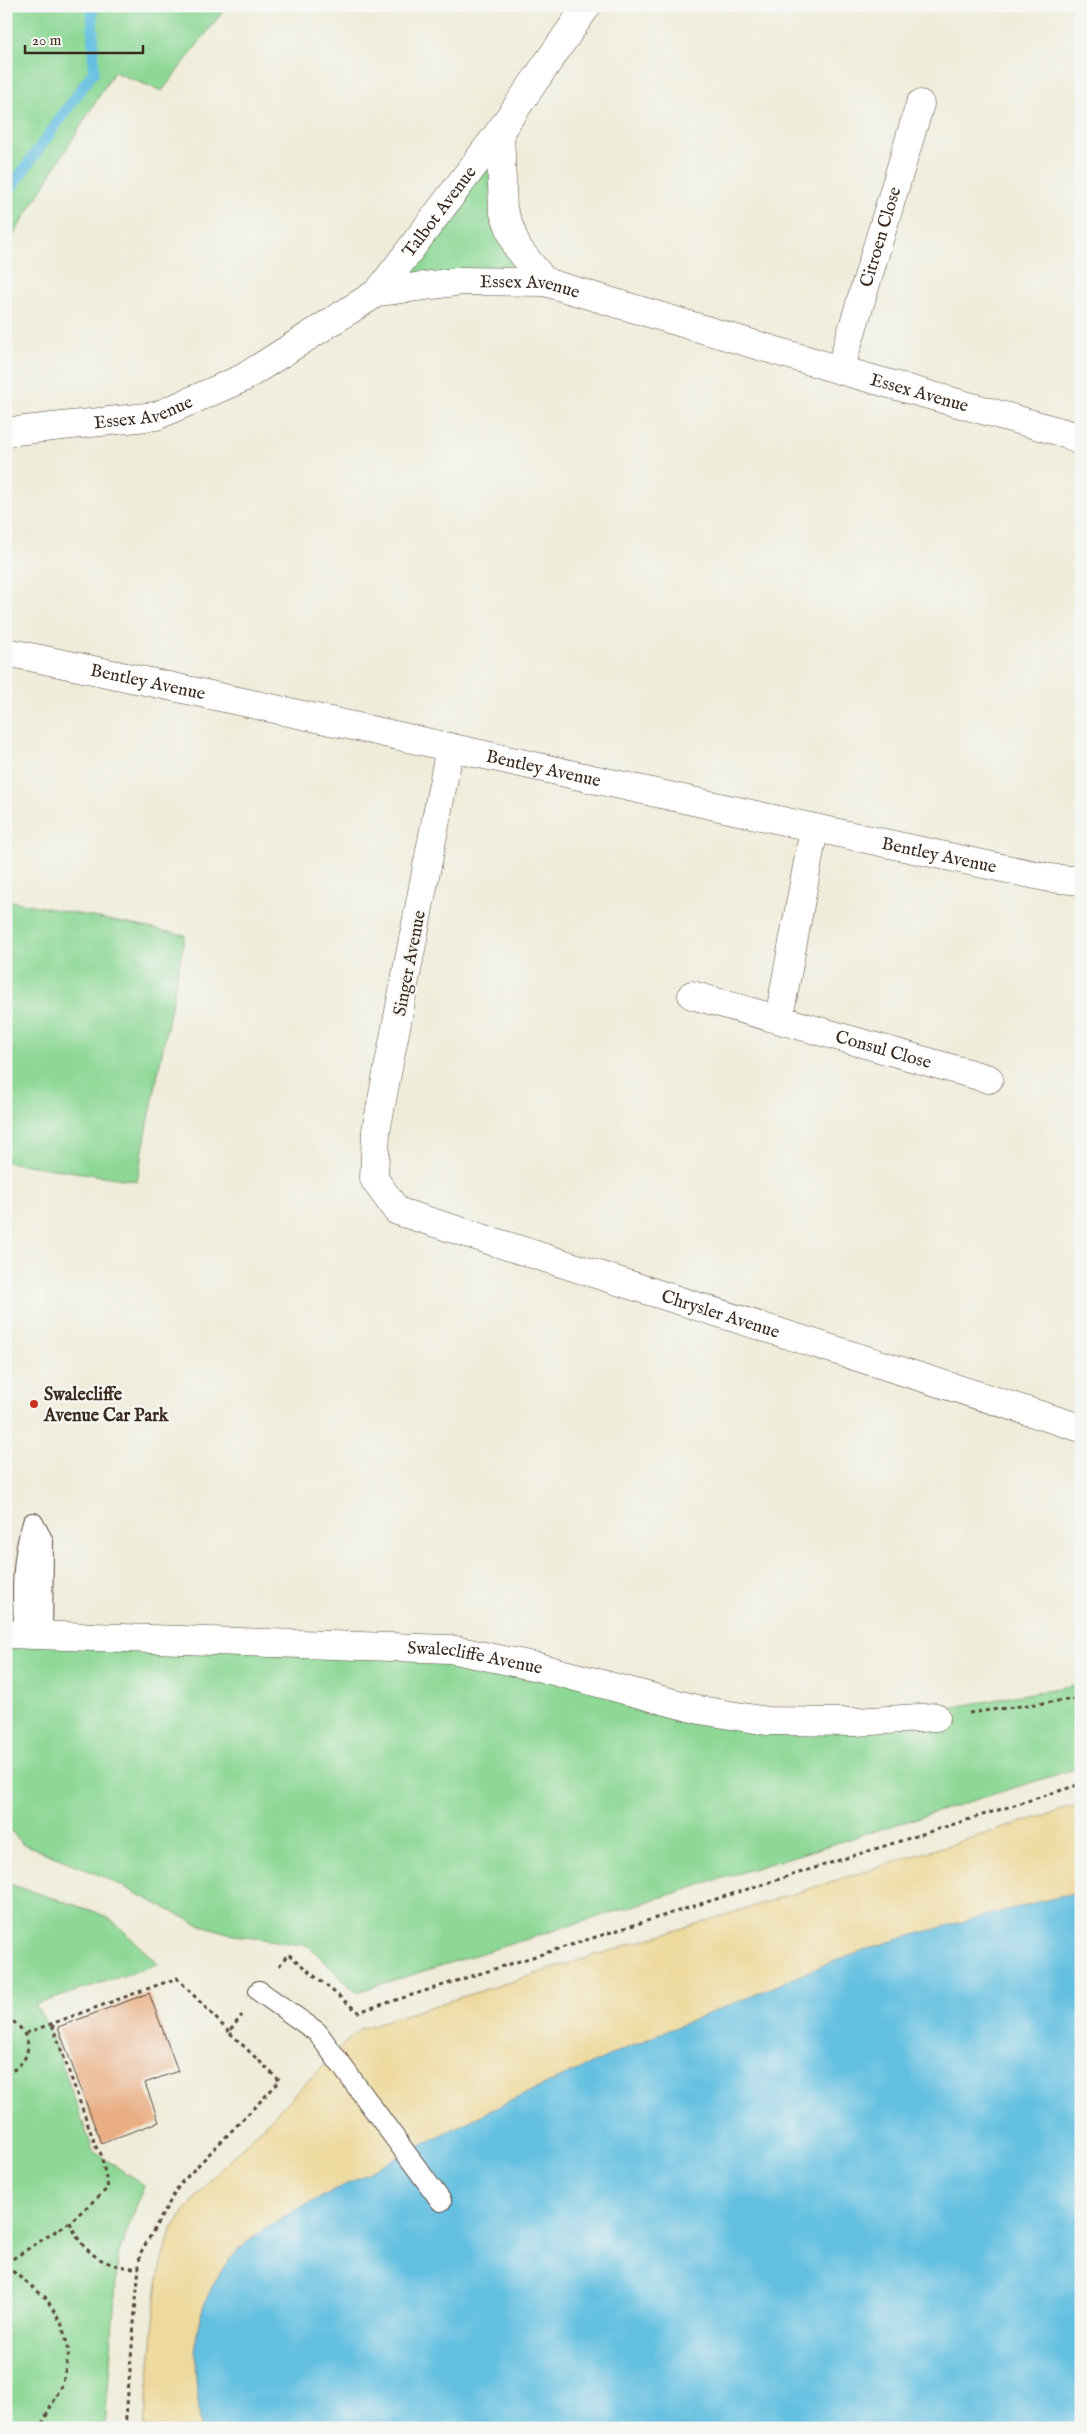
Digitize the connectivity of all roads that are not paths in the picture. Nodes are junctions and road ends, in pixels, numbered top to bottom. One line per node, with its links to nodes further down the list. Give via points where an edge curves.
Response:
1 (587, 6): 3 (street, Talbot Avenue)
2 (920, 104): 6 (street, Citroen Close)
3 (500, 131): 4 (street, Talbot Avenue, via 503,210 517,247); 5 (street, Talbot Avenue)
4 (545, 282): 5 (street, Essex Avenue, via 463,281); 6 (street, Essex Avenue)
5 (378, 292): 7 (street, Essex Avenue, via 243,378 156,416)
6 (840, 370): 8 (street, Essex Avenue)
7 (6, 432)
8 (1076, 434)
9 (6, 652): 10 (street, Bentley Avenue)
10 (450, 747): 11 (street, Bentley Avenue); 16 (street, Singer Avenue, via 376,1131)
11 (814, 829): 12 (street, Bentley Avenue, via 1050,878); 14 (street)
12 (1081, 881)
13 (692, 995): 14 (street, Consul Close)
14 (779, 1018): 15 (street, Consul Close)
15 (989, 1078)
16 (374, 1178): 17 (street, Chrysler Avenue, via 397,1211)
17 (1081, 1428)
18 (24, 1636): 19 (street, Swalecliffe Avenue, via 450,1649 538,1667 700,1710 767,1721 855,1722)
19 (936, 1717)
20 (259, 1991): 21 (lane, via 318,2032)
21 (441, 2201)

